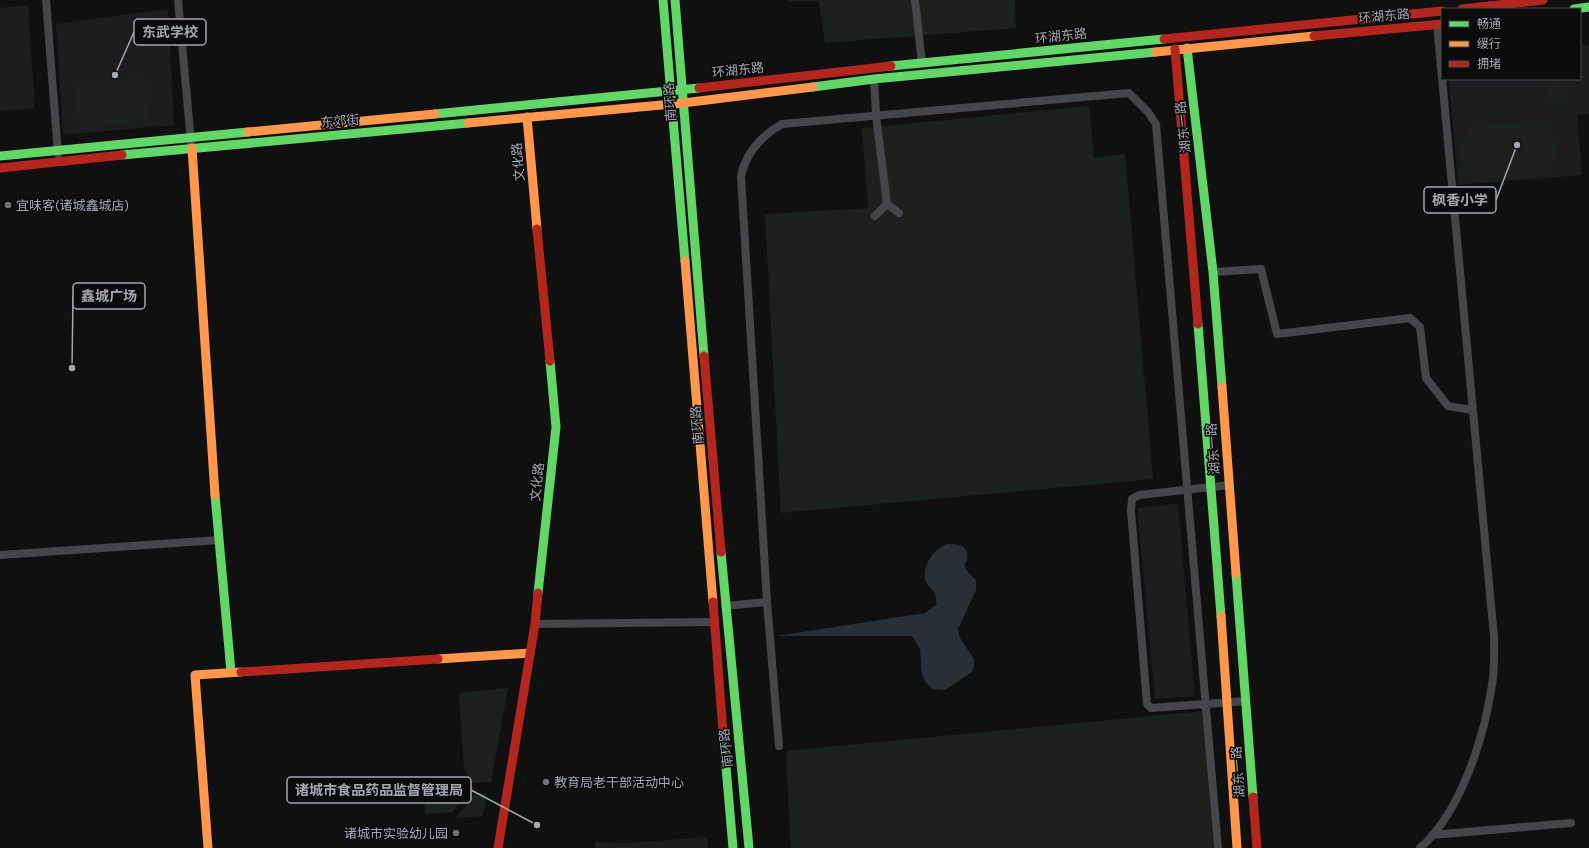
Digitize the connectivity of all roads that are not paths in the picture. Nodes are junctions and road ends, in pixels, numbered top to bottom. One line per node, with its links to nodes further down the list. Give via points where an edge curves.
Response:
1 (46, 0): 24 (street)
2 (178, 0): 22 (street)
3 (663, 0): 17 (main road, 南环路)
4 (675, 0): 16 (main road, 南环路)
5 (915, 0): 13 (street)
6 (1543, 0): 7 (main road)
7 (1471, 8)
8 (1441, 11): 13 (main road, 环湖东路)
9 (1439, 24): 10 (street); 11 (main road, 环湖东路)
10 (1441, 47)
11 (1187, 48): 12 (main road, 环湖东路); 31 (main road, 湖东一路)
12 (1175, 49): 14 (main road, 环湖东路); 34 (main road, 湖东一路)
13 (922, 63): 16 (main road, 环湖东路)
14 (874, 78): 18 (main road, 环湖东路); 20 (street)
15 (1444, 80): 32 (street)
16 (682, 89): 17 (main road, 东郊街); 18 (main road, 南环路)
17 (670, 91): 19 (main road, 南环路); 22 (main road, 东郊街)
18 (683, 103): 19 (main road, 东郊街); 39 (main road, 南环路)
19 (671, 104): 21 (main road, 东郊街); 40 (main road, 南环路)
20 (876, 115): 28 (street); 35 (street, via 1129,93 1148,112 1156,124); 38 (street, via 782,124 770,131 750,152 743,167 741,176)
21 (527, 117): 23 (main road, 东郊街); 41 (main road, 文化路, via 556,427)
22 (190, 137): 23 (street); 24 (main road, 东郊街)
23 (192, 148): 26 (main road, 东郊街); 36 (main road)
24 (57, 151): 25 (main road, 东郊街); 26 (street)
25 (0, 156)
26 (59, 163): 27 (main road, 东郊街)
27 (0, 168)
28 (887, 204): 29 (street); 30 (street)
29 (899, 213)
30 (875, 216)
31 (1213, 272): 32 (street, via 1261,269 1277,334 1410,318 1420,327 1426,378 1448,406); 33 (main road, 湖东一路)
32 (1472, 410): 49 (street, via 1494,636 1492,685 1482,731 1463,783 1452,806)
33 (1229, 485): 34 (street); 44 (main road, 湖东一路)
34 (1212, 488): 35 (street); 45 (main road, 湖东一路)
35 (1189, 490): 46 (street); 46 (street, via 1139,495 1132,499 1132,519 1147,704 1151,708)
36 (219, 540): 37 (street); 43 (main road)
37 (0, 555)
38 (767, 602): 39 (street); 47 (street)
39 (725, 606): 53 (main road, 南环路)
40 (714, 622): 41 (street); 52 (main road, 南环路)
41 (535, 624): 42 (main road, 文化路)
42 (530, 654): 43 (main road); 51 (main road, 文化路)
43 (231, 672): 50 (main road, via 195,675)
44 (1246, 701): 45 (street); 56 (main road, 湖东一路)
45 (1226, 702): 46 (street); 55 (main road, 湖东一路)
46 (1206, 704): 54 (street)
47 (779, 746)
48 (1571, 823): 49 (street)
49 (1432, 835): 57 (street)
50 (208, 848)
51 (498, 848)
52 (732, 848)
53 (749, 848)
54 (1218, 848)
55 (1237, 848)
56 (1257, 848)
57 (1420, 848)

